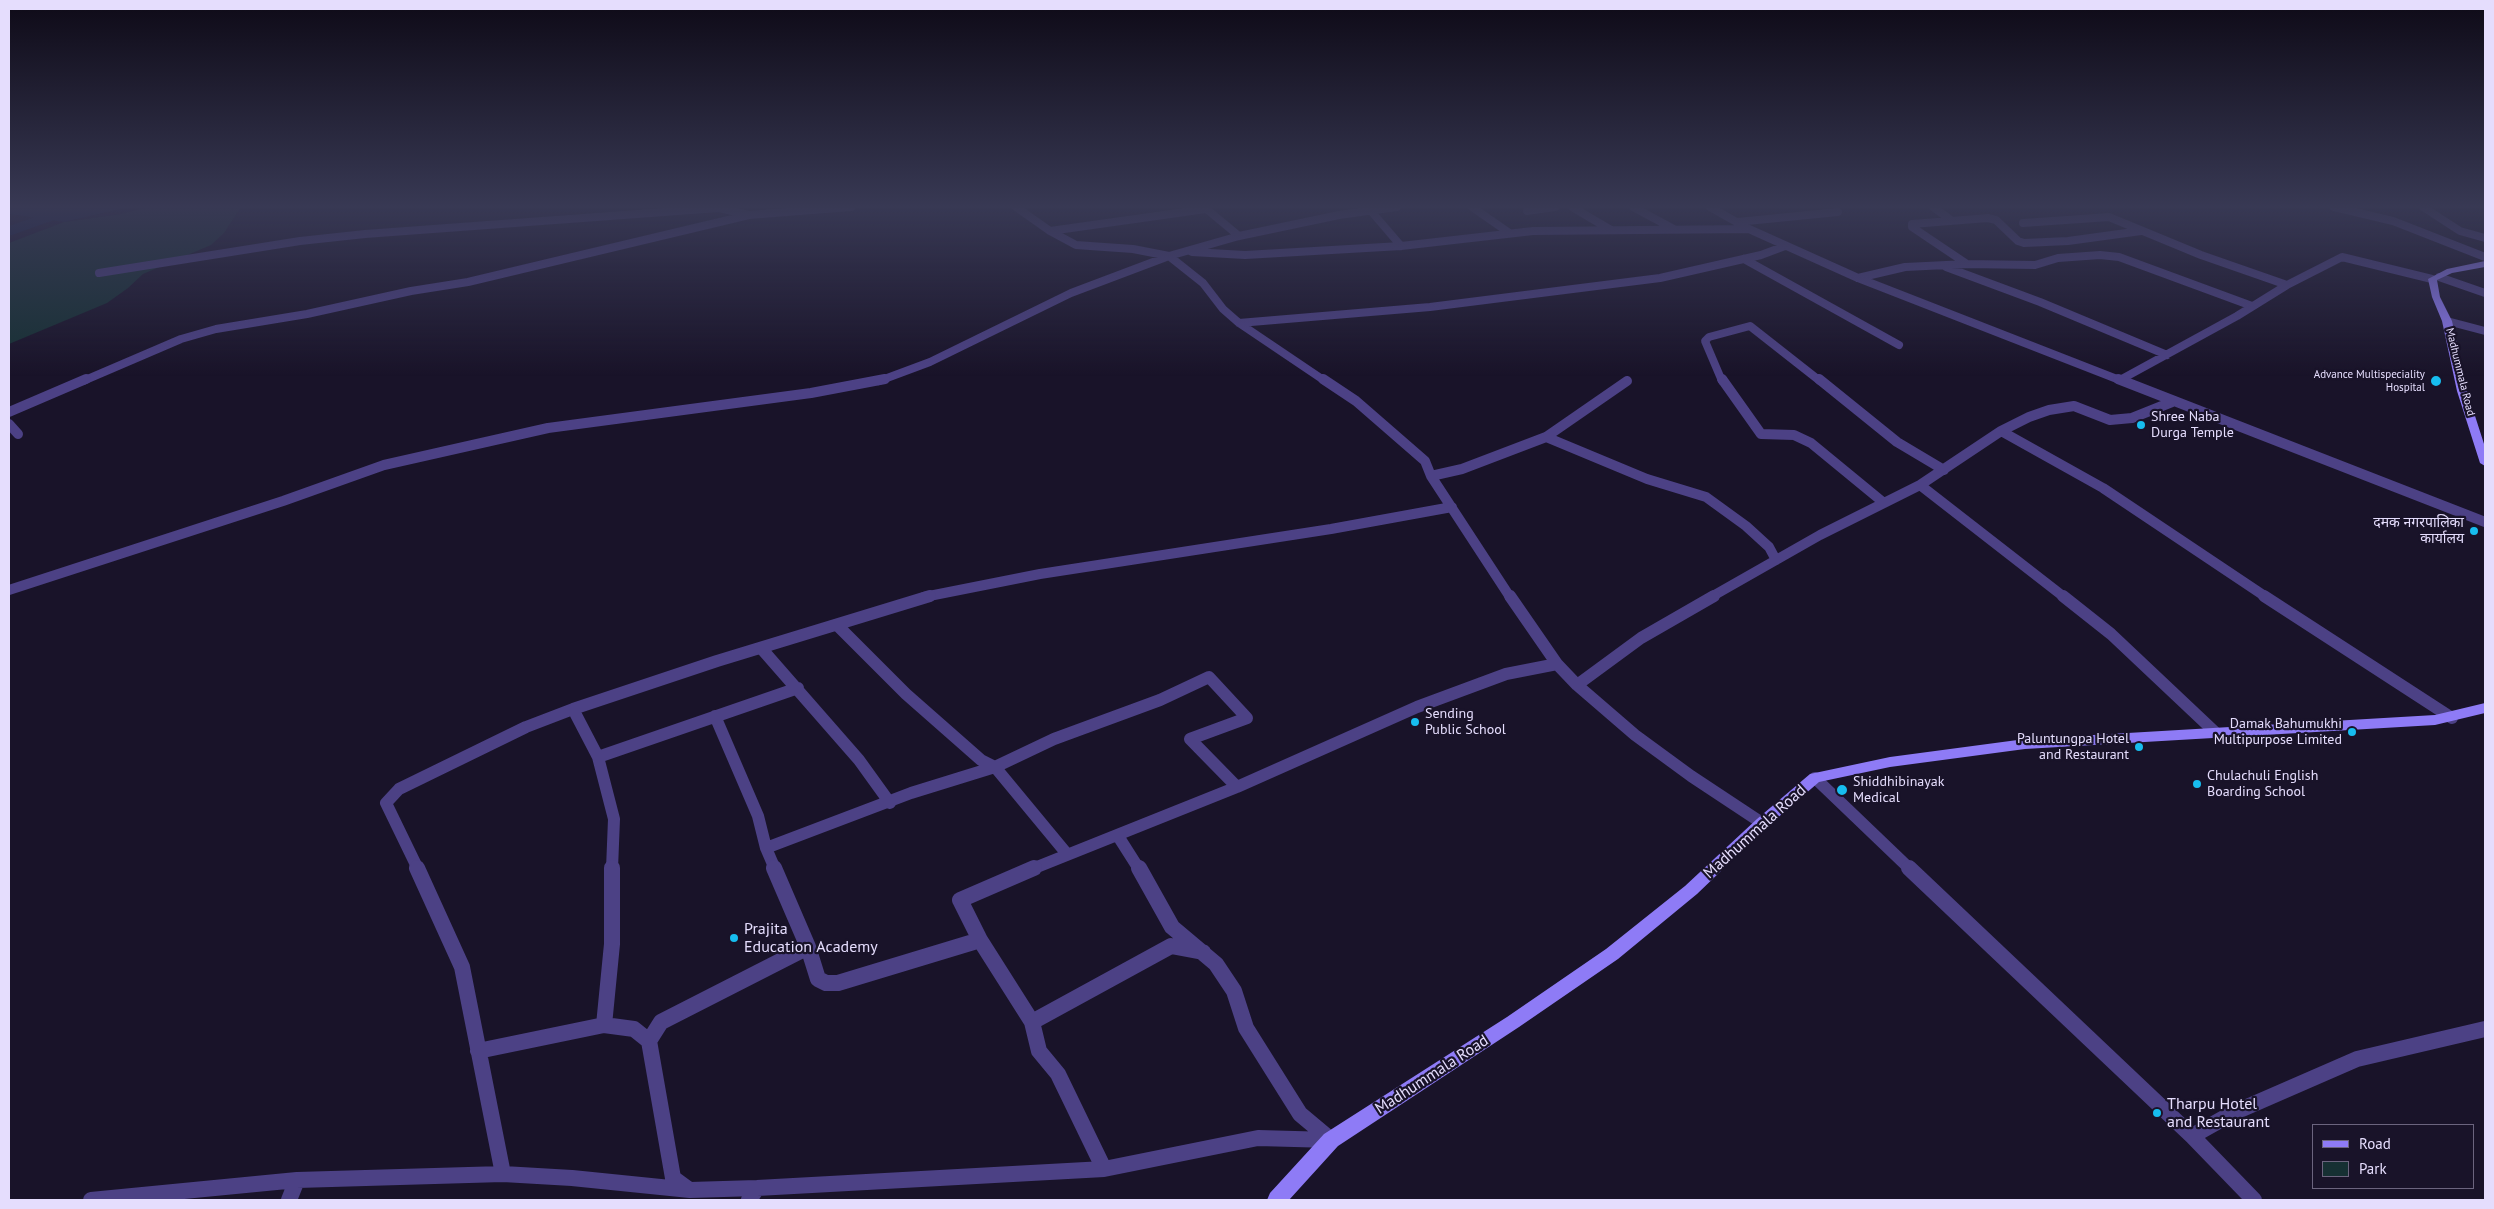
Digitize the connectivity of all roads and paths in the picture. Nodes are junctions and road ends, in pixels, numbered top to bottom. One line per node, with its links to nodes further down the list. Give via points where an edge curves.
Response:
1 (159, 263): 16 (street)
2 (546, 263): 30 (street, via 468,282 190,336)
3 (1149, 263): 43 (street, via 1071,293 930,362 887,379 811,393 548,428 384,465)
4 (1178, 263): 23 (street, via 1203,284 1222,309)
5 (1724, 263): 23 (street, via 1660,278 1430,307)
6 (1752, 263): 25 (street)
7 (1825, 263): 17 (street)
8 (2040, 263): 13 (street)
9 (2136, 263): 21 (street)
10 (2225, 263): 19 (street)
11 (2329, 263): 19 (street)
12 (2370, 263): 18 (street)
13 (1967, 264): 15 (street)
14 (2485, 264): 18 (street, via 2450,271)
15 (1942, 265): 17 (street, via 1905,267); 26 (street)
16 (99, 273)
17 (1858, 278): 28 (street)
18 (2435, 278): 20 (street); 22 (street, Madhummala Road, via 2436,297)
19 (2287, 285): 21 (street)
20 (2485, 293)
21 (2252, 306): 26 (street)
22 (2447, 321): 24 (street); 35 (street, Madhummala Road, via 2462,391)
23 (1239, 323): 37 (street, via 1356,401 1425,462)
24 (2485, 331)
25 (1899, 345)
26 (2167, 355): 28 (street)
27 (1627, 380): 34 (street)
28 (2120, 380): 29 (street)
29 (2172, 402): 32 (street, via 2132,418 2110,420 2074,406 2049,410); 41 (street)
30 (9, 412)
31 (9, 424): 33 (street)
32 (2001, 431): 36 (street); 53 (street, via 2103,488 2304,624)
33 (18, 434)
34 (1546, 437): 37 (street, via 1462,469); 42 (street, via 1647,479 1706,497 1746,526 1769,547)
35 (2485, 463)
36 (1944, 470): 38 (street); 39 (street, via 1897,442 1756,329 1750,326 1709,337 1705,341 1723,382 1761,434 1794,435 1811,443)
37 (1431, 476): 40 (street)
38 (1920, 485): 39 (street); 54 (street, via 2111,634)
39 (1884, 503): 42 (street)
40 (1452, 507): 44 (street, via 1040,574 921,598); 46 (street, via 1482,557)
41 (2485, 522)
42 (1776, 560): 47 (street, via 1641,638)
43 (9, 590)
44 (837, 625): 45 (street); 56 (street, via 906,694 982,760)
45 (760, 648): 48 (street); 51 (street)
46 (1557, 664): 47 (street); 58 (street, via 1506,674 1417,707)
47 (1577, 685): 60 (street, via 1635,735)
48 (798, 688): 52 (street); 59 (street, via 859,760)
49 (597, 703): 51 (street)
50 (2485, 708): 53 (street, Madhummala Road)
51 (573, 709): 55 (street); 71 (street, via 526,727 399,789 386,802 462,967)
52 (714, 716): 55 (street); 62 (street, via 758,816)
53 (2452, 718): 54 (street, Madhummala Road)
54 (2217, 734): 57 (street, Madhummala Road, via 2025,744 1890,762)
55 (598, 757): 68 (street, via 614,818 612,944)
56 (995, 767): 58 (street, via 1054,739 1160,700 1209,677 1247,718 1190,738); 59 (street, via 911,793); 63 (street)
57 (1815, 778): 60 (street, Madhummala Road); 72 (street)
58 (1236, 787): 61 (street)
59 (890, 803): 62 (street)
60 (1762, 823): 73 (street, Madhummala Road, via 1691,890 1612,954)
61 (1118, 836): 63 (street); 66 (street, via 1172,927)
62 (766, 848): 65 (street)
63 (1067, 854): 64 (street, via 960,900)
64 (980, 940): 65 (street, via 838,983 818,979); 67 (street)
65 (808, 948): 70 (street, via 662,1022)
66 (1204, 952): 67 (street, via 1171,946); 73 (street, via 1234,991 1246,1028 1300,1114)
67 (1032, 1022): 74 (street, via 1039,1051 1058,1074)
68 (604, 1025): 70 (street, via 634,1029); 71 (street)
69 (2485, 1029): 72 (street, via 2357,1059 2233,1113)
70 (649, 1041): 77 (street, via 673,1178)
71 (478, 1051): 75 (street)
72 (2192, 1136): 82 (street)
73 (1332, 1140): 74 (street, via 1258,1138); 81 (street, Madhummala Road)
74 (1104, 1169): 78 (street)
75 (503, 1174): 76 (street); 77 (street)
76 (298, 1180): 79 (street); 80 (street)
77 (690, 1190): 78 (street)
78 (753, 1194)
79 (91, 1200)
80 (289, 1200)
81 (1277, 1200)
82 (2254, 1200)

